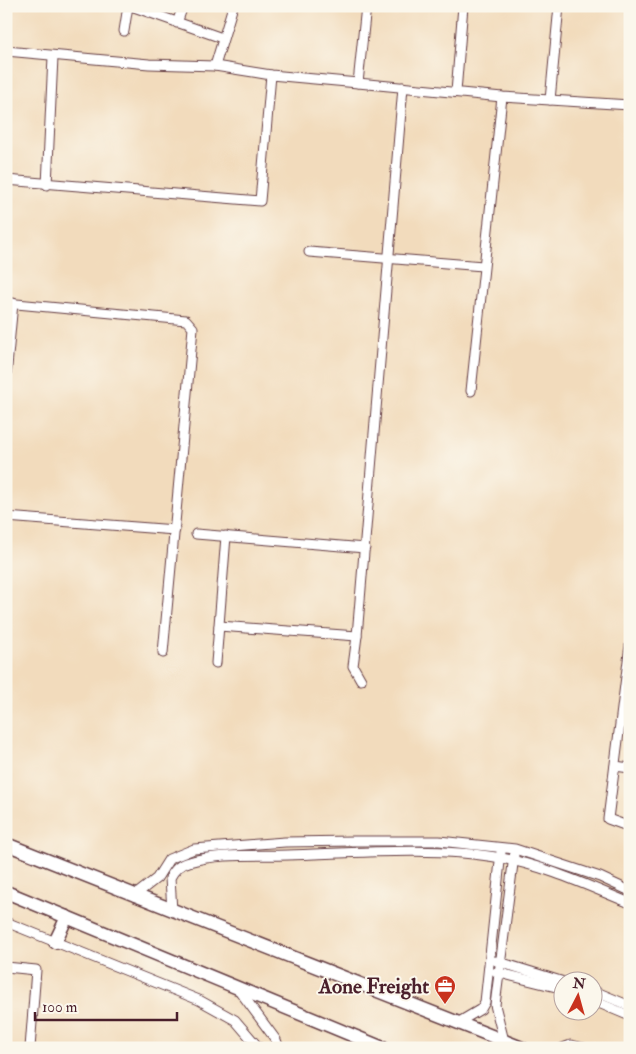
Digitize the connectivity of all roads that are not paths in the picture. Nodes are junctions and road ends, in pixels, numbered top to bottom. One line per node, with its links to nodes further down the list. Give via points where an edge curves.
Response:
1 (130, 6): 7 (street); 8 (street)
2 (183, 6): 7 (street)
3 (233, 6): 9 (street)
4 (366, 6): 14 (street)
5 (463, 6): 16 (street)
6 (558, 6): 18 (street)
7 (177, 23): 9 (street)
8 (124, 31)
9 (222, 38): 12 (street)
10 (6, 51): 11 (street)
11 (53, 57): 12 (street); 21 (street)
12 (214, 66): 13 (street)
13 (271, 75): 14 (street); 21 (street, via 260,202)
14 (358, 83): 15 (street)
15 (403, 87): 16 (street); 23 (street)
16 (456, 92): 17 (street)
17 (502, 97): 18 (street); 24 (street)
18 (550, 100): 19 (street)
19 (630, 105)
20 (6, 180): 21 (street)
21 (46, 185)
22 (309, 252): 23 (street)
23 (388, 257): 24 (street); 32 (street)
24 (483, 266): 27 (street)
25 (10, 303): 26 (street); 29 (street, via 186,320 190,323)
26 (6, 377)
27 (471, 391)
28 (6, 517): 29 (street)
29 (175, 530): 36 (street)
30 (196, 534): 31 (street)
31 (226, 536): 32 (street); 33 (street)
32 (364, 548): 34 (street)
33 (219, 626): 34 (street); 37 (street)
34 (357, 636): 38 (street, via 353,666)
35 (630, 645): 39 (street)
36 (163, 653)
37 (216, 663)
38 (361, 680)
39 (627, 699): 40 (street)
40 (615, 766): 41 (street); 42 (street, via 608,819)
41 (630, 768)
42 (630, 827)
43 (6, 844): 50 (main road)
44 (501, 846): 45 (street); 46 (street); 50 (street, via 439,841 355,841 194,849 169,859 157,878)
45 (515, 849): 47 (street); 48 (street, via 600,877)
46 (500, 858): 47 (street); 52 (street, via 355,852 188,862 179,866 170,878); 56 (street)
47 (513, 861): 51 (street, via 578,881); 57 (street)
48 (630, 891)
49 (6, 892): 53 (main road)
50 (134, 896): 52 (main road)
51 (630, 903)
52 (172, 911): 67 (main road)
53 (67, 917): 55 (main road); 63 (main road)
54 (6, 922): 55 (street)
55 (55, 942): 70 (street, via 199,1000 235,1020)
56 (491, 960): 57 (street); 59 (street)
57 (501, 962): 60 (street); 61 (street)
58 (6, 967): 69 (street, via 36,970)
59 (490, 970): 60 (street); 67 (street, via 481,1009)
60 (500, 972): 62 (street); 68 (street, via 495,1012)
61 (554, 979)
62 (554, 986)
63 (239, 990): 71 (street); 72 (main road)
64 (604, 997): 66 (street)
65 (604, 1003): 66 (street)
66 (628, 1008)
67 (459, 1022): 68 (main road)
68 (504, 1040): 73 (main road)
69 (30, 1048)
70 (259, 1048)
71 (280, 1048)
72 (383, 1048)
73 (522, 1048)
74 (563, 1048): 75 (street, via 571,1045)
75 (584, 1048)

